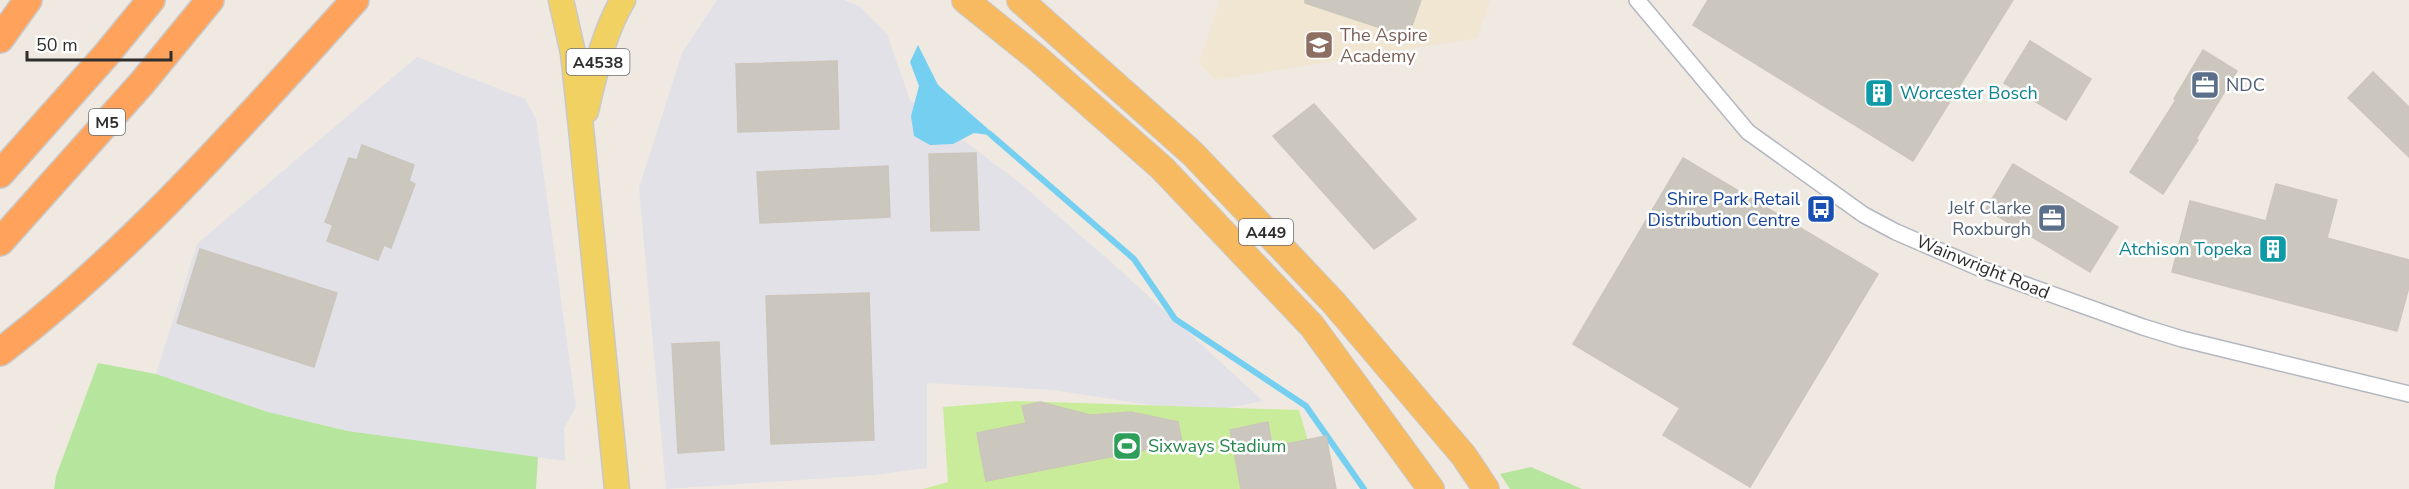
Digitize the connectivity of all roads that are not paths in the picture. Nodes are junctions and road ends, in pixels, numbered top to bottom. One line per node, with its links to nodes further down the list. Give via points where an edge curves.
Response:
1 (28, 0): 10 (highway)
2 (151, 0): 12 (highway, M5)
3 (210, 0): 13 (highway, M5, via 142,83)
4 (355, 0): 14 (highway, via 180,189 41,321)
5 (561, 0): 11 (main road, A4538, via 573,53)
6 (623, 0): 11 (main road, A4538, via 598,61)
7 (965, 0): 17 (highway, A449, via 1170,176 1312,326)
8 (1020, 0): 18 (highway, A449, via 1193,154 1334,303 1464,456)
9 (1637, 0): 15 (street, Wainwright Road, via 1748,132 1864,215 1896,232 1984,270 2143,327)
10 (0, 39)
11 (582, 128): 16 (main road, A4538)
12 (0, 174)
13 (0, 242)
14 (0, 352)
15 (2409, 394)
16 (616, 489)
17 (1431, 489)
18 (1486, 489)

